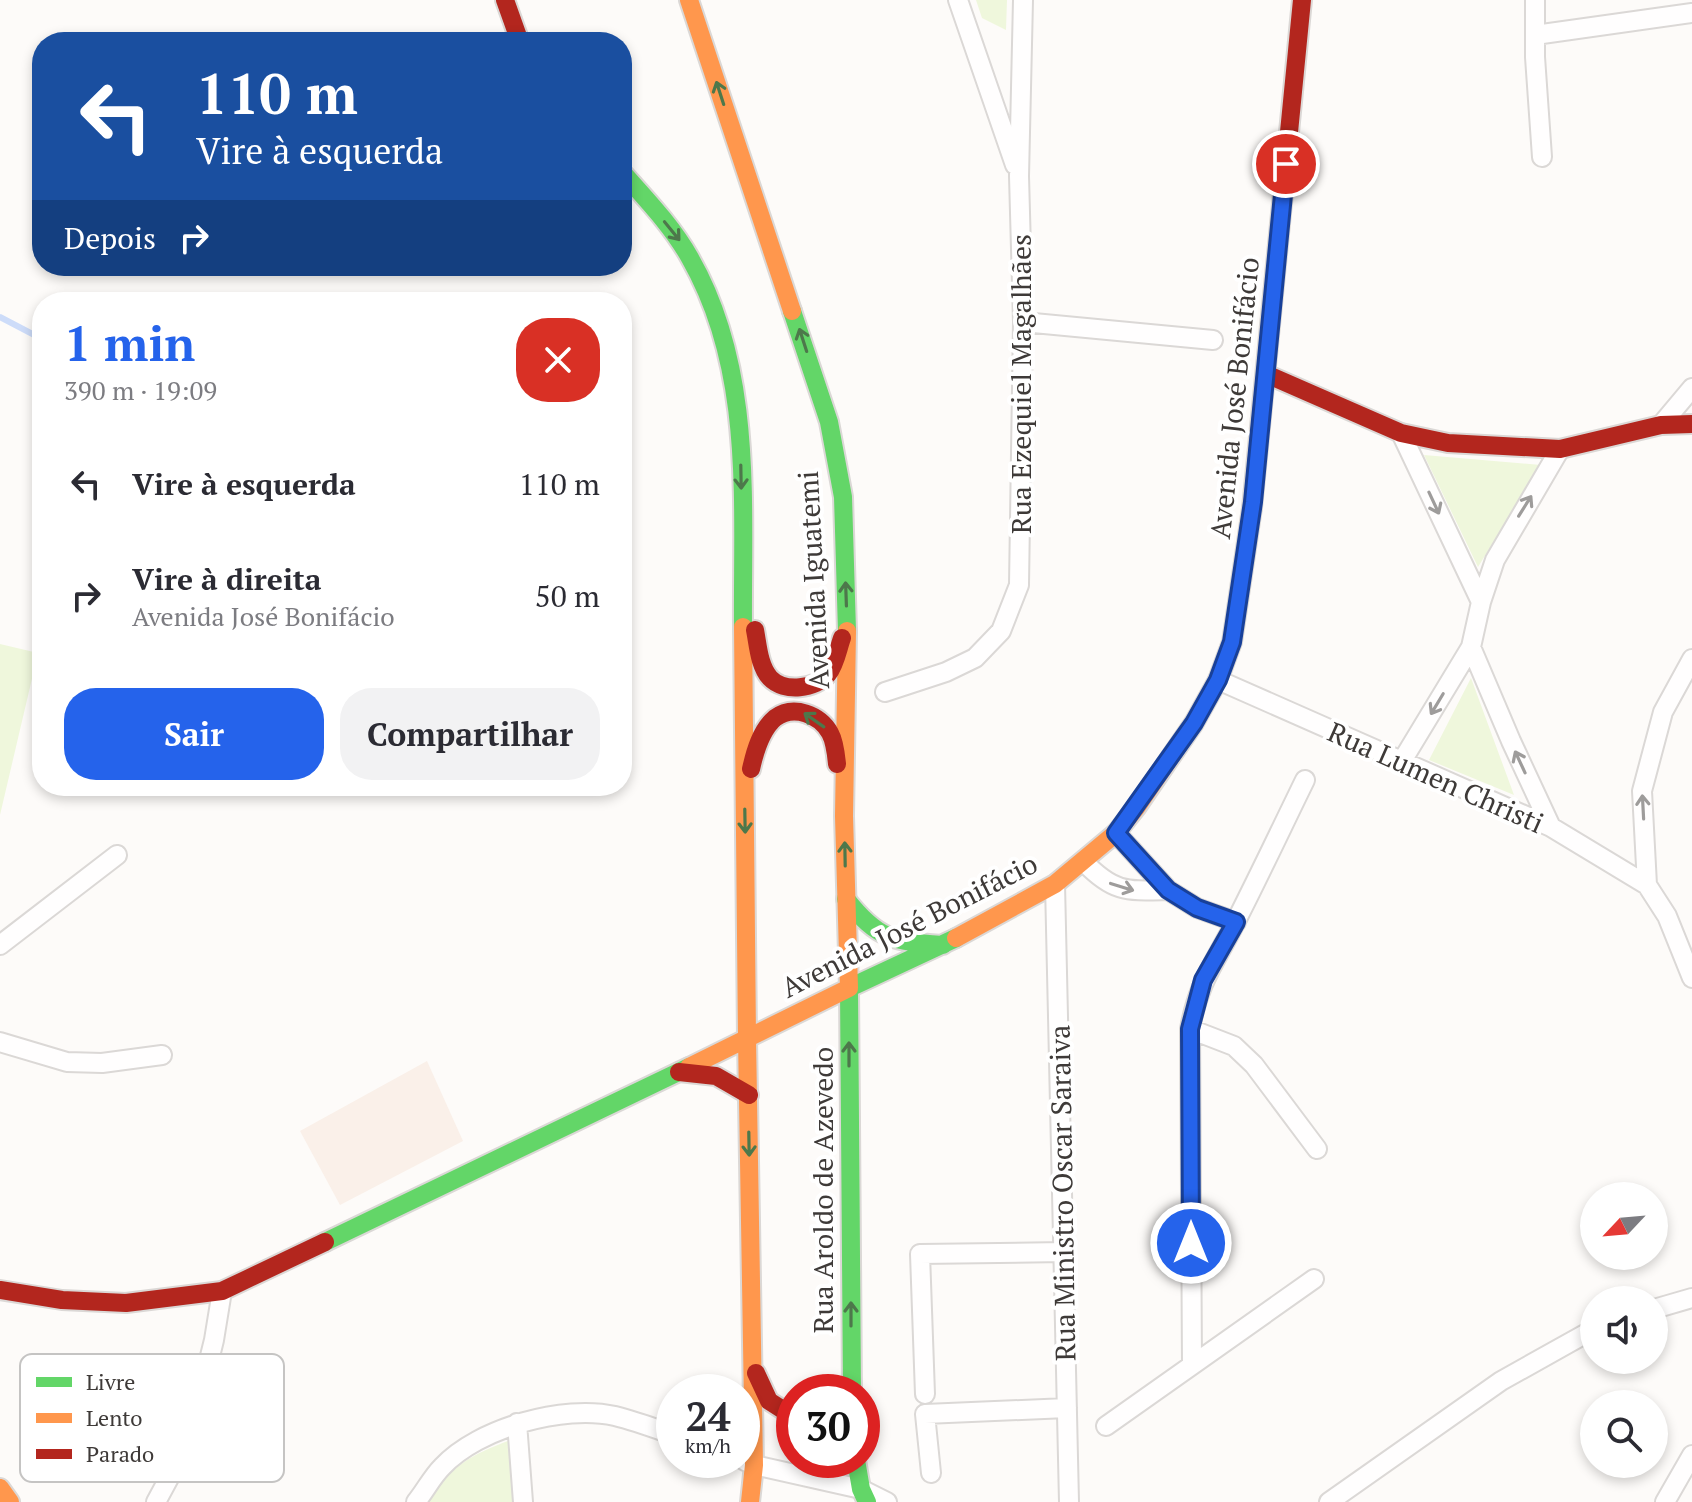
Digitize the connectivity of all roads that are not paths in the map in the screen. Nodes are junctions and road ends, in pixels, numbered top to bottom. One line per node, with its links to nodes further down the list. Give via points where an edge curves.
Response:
1 (505, 0): 8 (main road)
2 (689, 0): 23 (main road, Avenida Iguatemi, one-way to 2, via 843,497 829,422)
3 (958, 0): 11 (street)
4 (1023, 0): 11 (street, Rua Ezequiel Magalhães)
5 (1535, 0): 9 (street)
6 (1301, 5): 15 (main road, Avenida José Bonifácio)
7 (1692, 13): 9 (street)
8 (516, 32)
9 (1535, 35): 10 (street)
10 (1542, 157)
11 (1019, 176): 13 (street, Rua Ezequiel Magalhães)
12 (632, 184): 21 (main road, one-way to 21, via 692,260 720,325 738,398)
13 (1023, 322): 14 (street); 27 (street, Rua Ezequiel Magalhães, via 1019,585 1001,631 975,658)
14 (1213, 340)
15 (1266, 374): 19 (main road); 26 (main road, Avenida José Bonifácio, via 1232,642)
16 (1692, 388): 18 (street)
17 (1692, 424): 18 (main road)
18 (1661, 425): 20 (main road)
19 (1401, 433): 20 (main road, via 1463,444); 22 (street, one-way to 22)
20 (1560, 449): 22 (street, one-way to 20, via 1495,560)
21 (742, 571): 23 (main road, via 770,681 783,687 813,685 828,674); 30 (main road)
22 (1481, 602): 24 (street)
23 (847, 627): 31 (main road, Avenida Iguatemi)
24 (1471, 647): 28 (street, one-way to 28); 32 (street, one-way to 24)
25 (1692, 659): 34 (street, one-way to 25, via 1642,791 1663,712)
26 (1218, 680): 28 (street, Rua Lumen Christi); 33 (main road, Avenida José Bonifácio)
27 (885, 692)
28 (1402, 761): 32 (street, Rua Lumen Christi)
29 (1305, 780): 42 (street)
30 (745, 791): 31 (main road, one-way to 30, via 830,732 805,712 782,713 768,724); 48 (main road, one-way to 48)
31 (844, 816): 41 (main road, Avenida Iguatemi, one-way to 31)
32 (1551, 827): 37 (street, Rua Lumen Christi)
33 (1116, 833): 36 (main road, Avenida José Bonifácio); 40 (street)
34 (1645, 848): 37 (street); 39 (street)
35 (117, 855): 43 (street)
36 (1084, 862): 38 (main road, Avenida José Bonifácio); 40 (street, one-way to 40, via 1101,879 1126,891)
37 (1609, 862): 39 (street, Rua Lumen Christi)
38 (1055, 884): 44 (main road, Avenida José Bonifácio); 54 (street, Rua Ministro Oscar Saraiva)
39 (1647, 885): 45 (street, via 1667,916)
40 (1168, 890): 42 (street)
41 (846, 899): 44 (main road, via 878,935); 46 (main road, Avenida Iguatemi)
42 (1236, 922): 47 (street, via 1203,980)
43 (0, 945)
44 (943, 945): 46 (main road, Avenida José Bonifácio)
45 (1692, 978)
46 (849, 988): 48 (main road, Avenida José Bonifácio); 65 (main road, Rua Aroldo de Azevedo, one-way to 46)
47 (1190, 1029): 53 (street, via 1234,1046); 63 (street)
48 (747, 1038): 51 (main road, Avenida José Bonifácio); 52 (main road)
49 (0, 1042): 50 (street, via 67,1062)
50 (162, 1055)
51 (678, 1072): 52 (main road, via 715,1075); 57 (main road, Avenida José Bonifácio)
52 (749, 1095): 62 (main road, one-way to 62)
53 (1317, 1149)
54 (1064, 1252): 66 (street, via 920,1254); 67 (street, Rua Ministro Oscar Saraiva)
55 (1314, 1279): 63 (street)
56 (0, 1290): 57 (main road, Avenida José Bonifácio, via 126,1303)
57 (222, 1291): 61 (street)
58 (1692, 1298): 59 (street)
59 (1668, 1305)
60 (1580, 1337): 79 (street, via 1501,1381)
61 (211, 1354)
62 (751, 1355): 64 (main road); 68 (main road, via 759,1386)
63 (1192, 1365): 70 (street)
64 (750, 1374)
65 (849, 1374)
66 (925, 1394)
67 (1067, 1408): 74 (street, via 925,1414); 86 (street, Rua Ministro Oscar Saraiva)
68 (776, 1409)
69 (517, 1423): 71 (street, via 582,1412 613,1415); 82 (street, via 480,1439 442,1465); 83 (street)
70 (1106, 1426)
71 (656, 1429)
72 (1692, 1455): 87 (street)
73 (760, 1465): 78 (street)
74 (931, 1473)
75 (749, 1478): 84 (main road)
76 (167, 1482): 81 (street)
77 (0, 1488): 80 (main road)
78 (864, 1495): 85 (street)
79 (1334, 1501)
80 (10, 1502)
81 (156, 1502)
82 (416, 1502)
83 (523, 1502)
84 (750, 1502)
85 (887, 1502)
86 (1069, 1502)
87 (1665, 1502)

